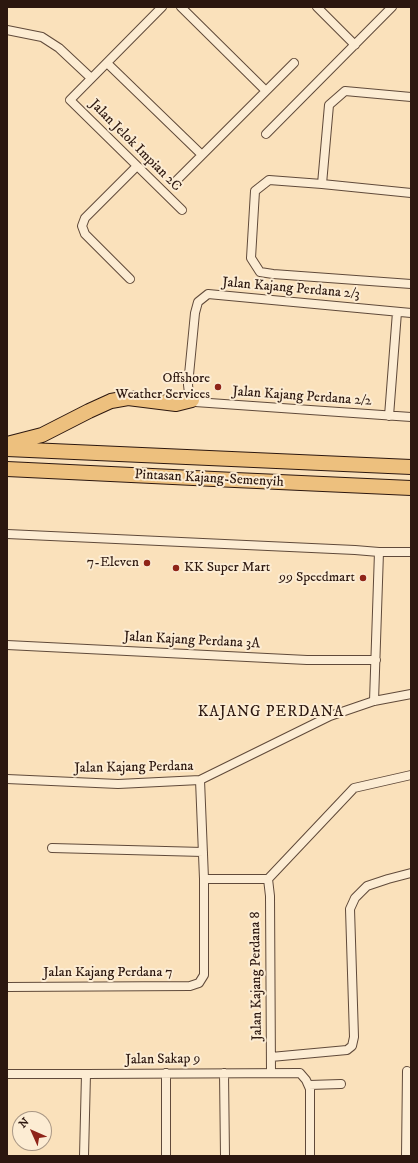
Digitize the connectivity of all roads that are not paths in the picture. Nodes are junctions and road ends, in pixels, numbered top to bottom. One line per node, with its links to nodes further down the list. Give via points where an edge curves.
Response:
1 (162, 7): 7 (street)
2 (181, 7): 10 (street)
3 (317, 7): 6 (street)
4 (392, 7): 6 (street)
5 (7, 30): 9 (street, via 42,37 59,48)
6 (355, 45): 12 (street)
7 (107, 63): 9 (street); 13 (street)
8 (294, 63): 10 (street)
9 (91, 78): 14 (street, Jalan Jelok Impian 2C, via 70,100)
10 (266, 91): 13 (street)
11 (411, 97): 16 (street, via 345,91 329,105)
12 (266, 134)
13 (202, 155): 15 (street)
14 (137, 166): 18 (street, Jalan Jelok Impian 2C); 19 (street, via 85,218 82,226 85,234)
15 (177, 180)
16 (322, 184): 17 (street); 20 (street, via 269,180 255,192 251,258 260,272)
17 (411, 193)
18 (182, 210)
19 (130, 279)
20 (411, 284)
21 (396, 312): 22 (street, Jalan Kajang Perdana 2/3); 23 (street, Jalan Kajang Perdana 2/3, via 208,294 198,302 195,313 188,385); 24 (street)
22 (411, 313)
23 (192, 400): 24 (street, Jalan Kajang Perdana 2/2); 26 (highway, via 176,404 128,398 111,401 42,435)
24 (389, 416): 25 (street, Jalan Kajang Perdana 2/2)
25 (411, 417)
26 (7, 444)
27 (7, 449): 28 (highway, Pintasan Kajang-Semenyih)
28 (411, 467)
29 (7, 469): 30 (highway, Pintasan Kajang-Semenyih)
30 (411, 488)
31 (7, 534): 32 (street)
32 (379, 552): 33 (street); 35 (street)
33 (411, 552)
34 (7, 645): 35 (street, Jalan Kajang Perdana 3A, via 307,660)
35 (376, 660): 37 (street)
36 (411, 694): 37 (street, Jalan Kajang Perdana)
37 (374, 701): 40 (street, Jalan Kajang Perdana, via 330,716)
38 (411, 775): 45 (street, via 354,788)
39 (7, 779): 40 (street, Jalan Kajang Perdana, via 118,784)
40 (200, 780): 42 (street)
41 (52, 848): 42 (street)
42 (203, 852): 44 (street)
43 (411, 873): 47 (street, via 367,886 355,898 350,908 354,1037 352,1046 347,1050)
44 (204, 879): 45 (street); 46 (street, Jalan Kajang Perdana 7, via 204,975 200,983 190,986)
45 (268, 879): 47 (street, Jalan Kajang Perdana 8)
46 (7, 987)
47 (271, 1056): 51 (street, Jalan Kajang Perdana 8)
48 (408, 1071): 56 (street)
49 (166, 1073): 50 (street, Jalan Sakap 9); 53 (street, Jalan Sakap 9); 58 (street)
50 (224, 1073): 51 (street, Jalan Sakap 9); 59 (street)
51 (271, 1073): 55 (street, Jalan Sakap 9, via 300,1073)
52 (7, 1074): 53 (street, Jalan Sakap 9)
53 (86, 1074): 57 (street)
54 (341, 1084): 55 (street)
55 (309, 1087): 60 (street)
56 (409, 1145): 61 (street)
57 (84, 1156)
58 (166, 1156)
59 (225, 1156)
60 (310, 1156)
61 (406, 1156)

